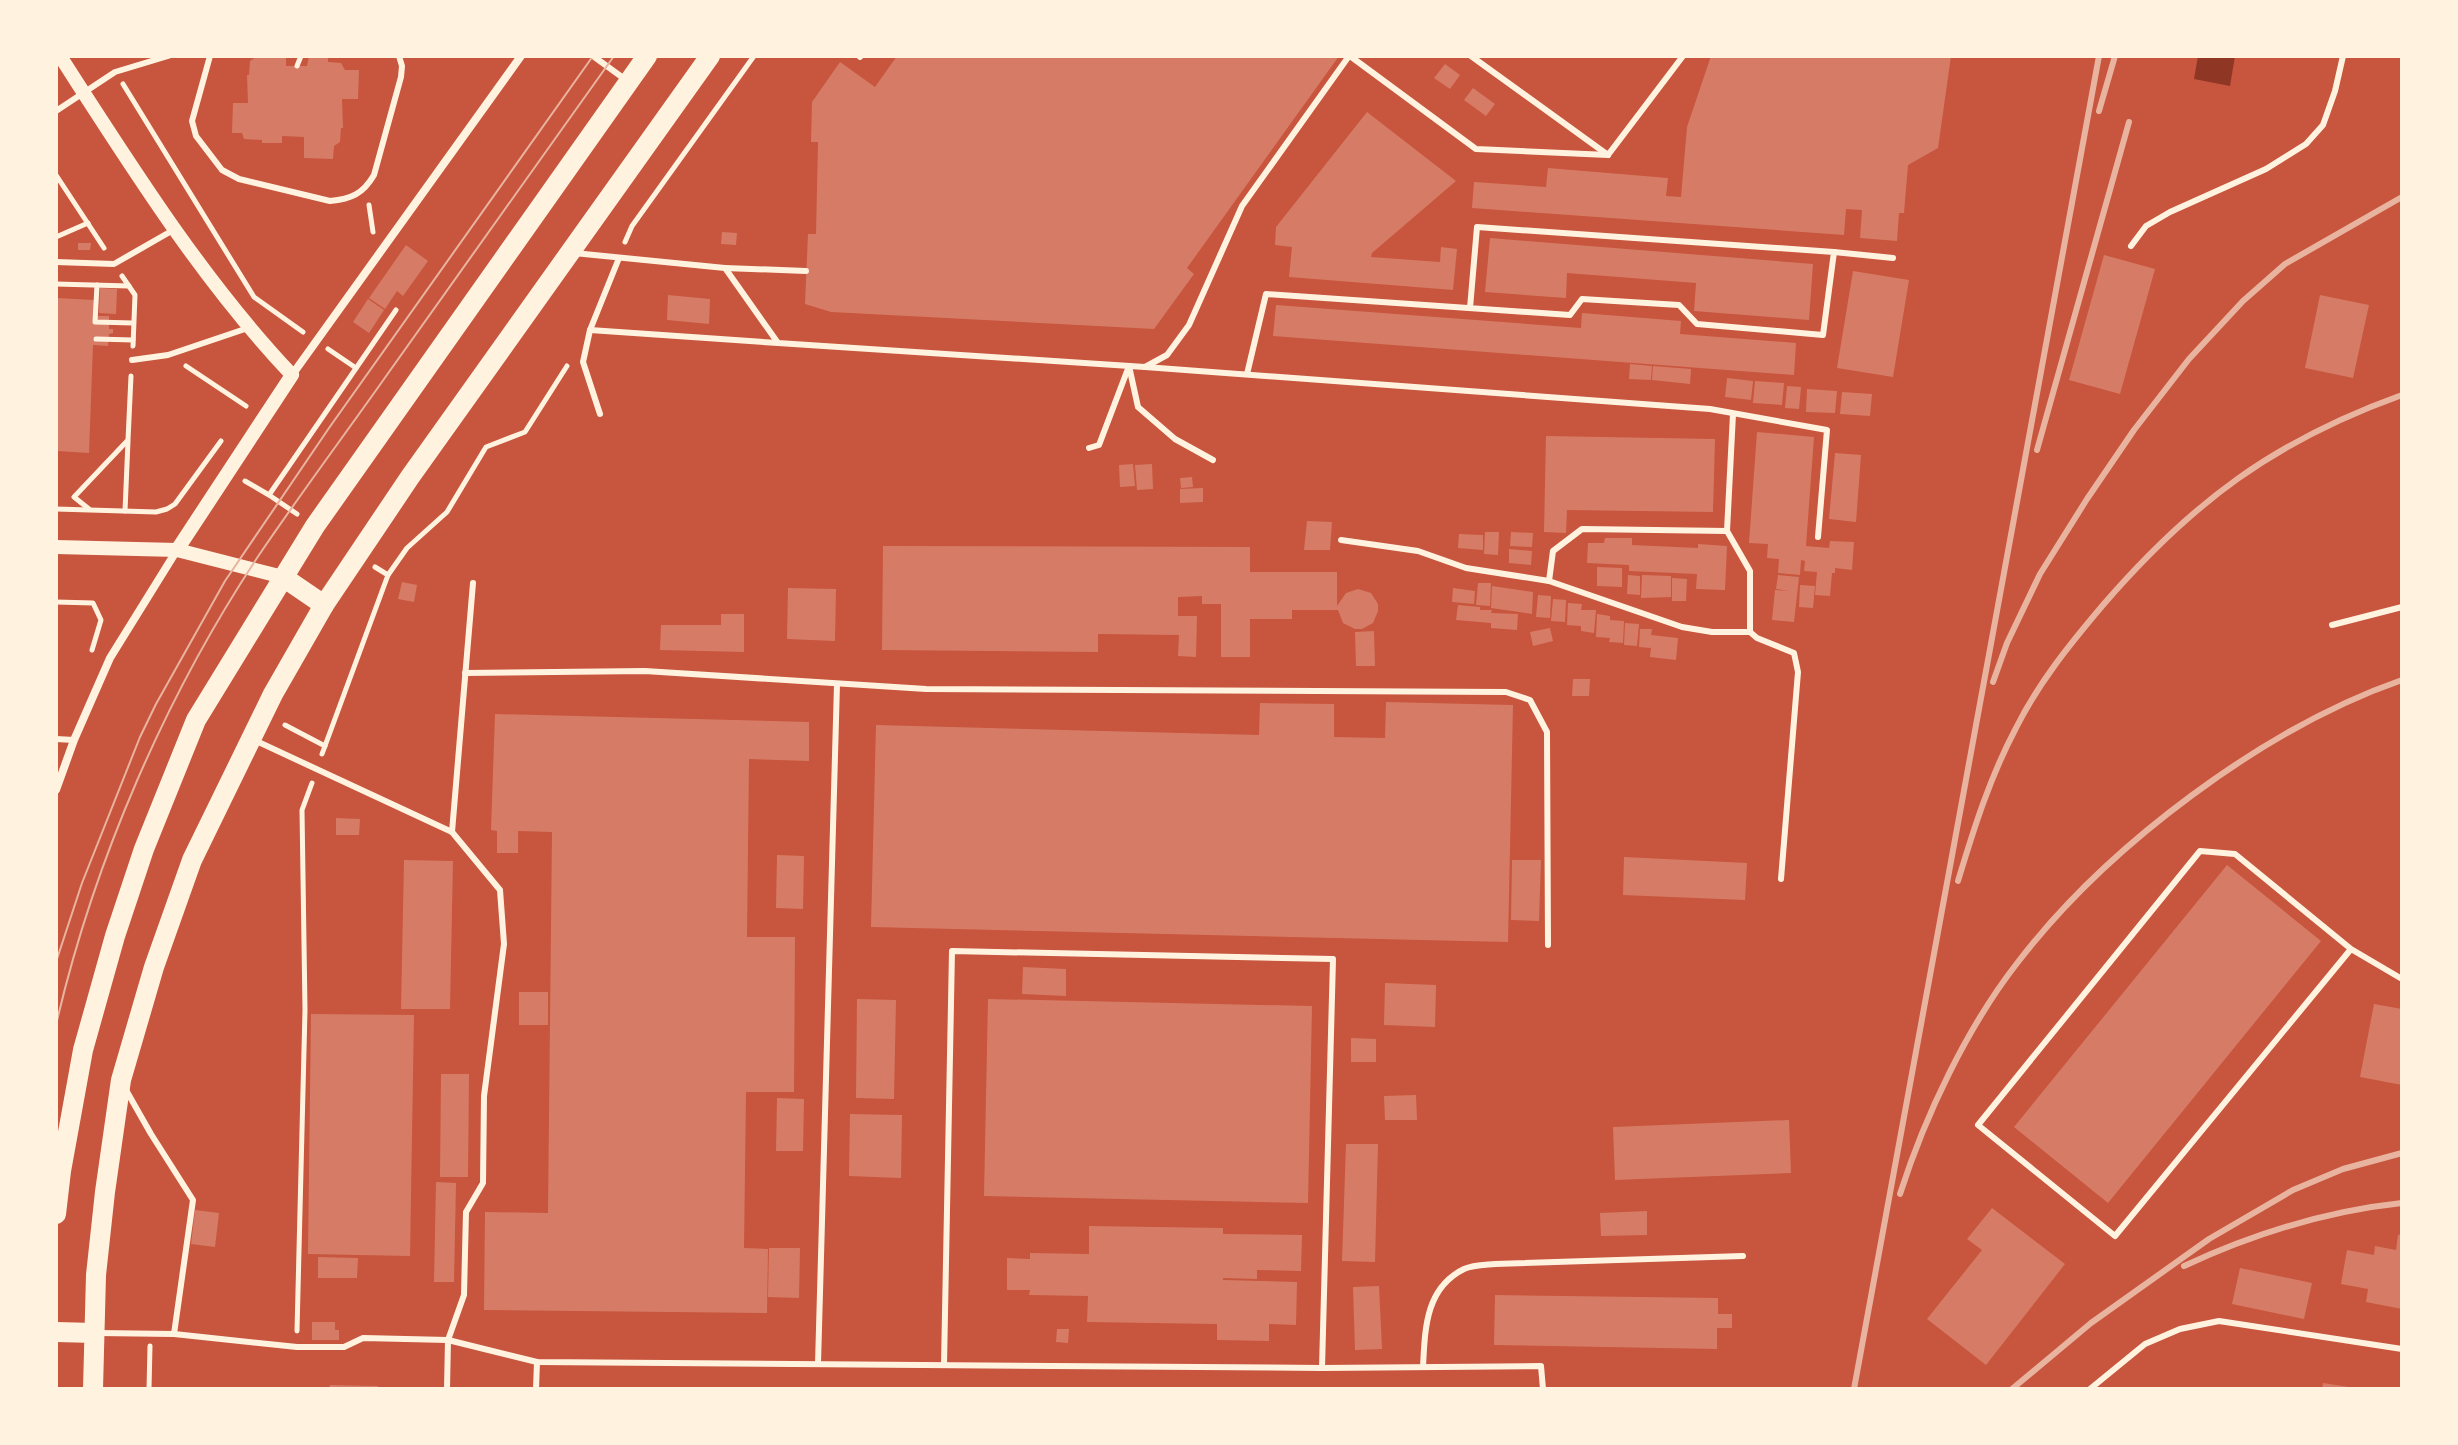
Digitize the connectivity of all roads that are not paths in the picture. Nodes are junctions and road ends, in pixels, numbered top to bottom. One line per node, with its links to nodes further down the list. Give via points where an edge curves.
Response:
1 (60, 56): 14 (street)
2 (168, 56): 14 (lane, via 115,72)
3 (210, 56): 4 (lane, via 193,128 222,170 330,201 358,195 374,175 401,77)
4 (399, 56)
5 (521, 56): 34 (street)
6 (593, 56): 13 (lane)
7 (647, 56): 13 (main road)
8 (710, 56): 19 (main road)
9 (1350, 56): 16 (lane, via 1476,149); 32 (lane, via 1242,206 1189,325 1167,355)
10 (1471, 56): 16 (lane)
11 (1683, 56): 16 (lane)
12 (2343, 56): 18 (lane, via 2323,125 2306,144 2266,169 2158,219)
13 (629, 82): 44 (main road)
14 (83, 92): 15 (lane); 17 (street)
15 (56, 111)
16 (1608, 155)
17 (175, 229): 23 (lane, via 114,264); 27 (street)
18 (2131, 246)
19 (570, 252): 21 (lane); 47 (main road)
20 (1834, 252): 22 (lane); 26 (lane, via 1477,227); 26 (lane, via 1823,335 1697,324 1679,305 1582,299 1570,315)
21 (619, 258): 24 (lane); 28 (lane)
22 (1893, 258)
23 (56, 262)
24 (725, 268): 25 (lane); 29 (lane)
25 (806, 271)
26 (1470, 308): 33 (lane, via 1266,294)
27 (248, 328): 30 (lane, via 168,355); 34 (street)
28 (590, 330): 29 (lane); 35 (lane, via 583,362)
29 (778, 343): 31 (lane)
30 (132, 360)
31 (1129, 366): 32 (lane); 37 (lane, via 1099,445); 38 (lane, via 1138,407 1175,439)
32 (1145, 367): 33 (lane)
33 (1247, 374): 36 (lane)
34 (292, 375): 43 (street)
35 (600, 414)
36 (1733, 414): 39 (lane); 40 (lane, via 1827,430)
37 (1089, 448)
38 (1213, 460)
39 (1727, 531): 45 (lane, via 1582,529 1553,551); 50 (lane, via 1750,571)
40 (1818, 537)
41 (1341, 540): 45 (lane, via 1418,551 1466,568)
42 (56, 547): 43 (street)
43 (177, 550): 44 (street); 55 (street, via 110,658)
44 (283, 577): 47 (main road); 63 (main road, via 196,720 144,849 83,1050)
45 (1549, 581): 50 (lane, via 1682,627)
46 (473, 583): 51 (lane)
47 (324, 605): 54 (main road)
48 (2402, 607): 49 (lane)
49 (2332, 625)
50 (1750, 632): 58 (lane, via 1794,653 1798,672)
51 (465, 673): 52 (lane, via 645,671); 57 (lane)
52 (837, 684): 59 (lane, via 1506,692 1530,700 1547,732); 71 (lane)
53 (56, 739): 55 (lane)
54 (251, 739): 57 (lane); 62 (main road, via 192,860)
55 (74, 740): 56 (street)
56 (56, 790)
57 (452, 832): 68 (lane, via 500,890 504,944 484,1096 483,1183 466,1212 464,1295)
58 (1781, 879)
59 (1548, 945)
60 (2351, 949): 60 (lane, via 2115,1236 1978,1125 2200,851 2235,854); 61 (lane)
61 (2402, 979)
62 (121, 1080): 66 (main road, via 96,1275); 67 (lane, via 193,1200)
63 (56, 1214)
64 (1743, 1256): 73 (lane, via 1466,1268 1431,1302)
65 (56, 1332): 66 (main road)
66 (94, 1333): 67 (lane); 75 (main road)
67 (174, 1334): 68 (lane, via 297,1347 344,1347 363,1338)
68 (448, 1340): 70 (lane); 76 (lane)
69 (2402, 1349): 79 (lane, via 2219,1321 2145,1344)
70 (537, 1362): 71 (lane); 77 (lane)
71 (818, 1364): 72 (lane)
72 (944, 1365): 74 (lane); 74 (lane, via 952,951 1333,959)
73 (1423, 1367): 74 (lane); 78 (lane, via 1541,1366)
74 (1322, 1368)
75 (93, 1389)
76 (447, 1389)
77 (536, 1389)
78 (1543, 1389)
79 (2090, 1389)

